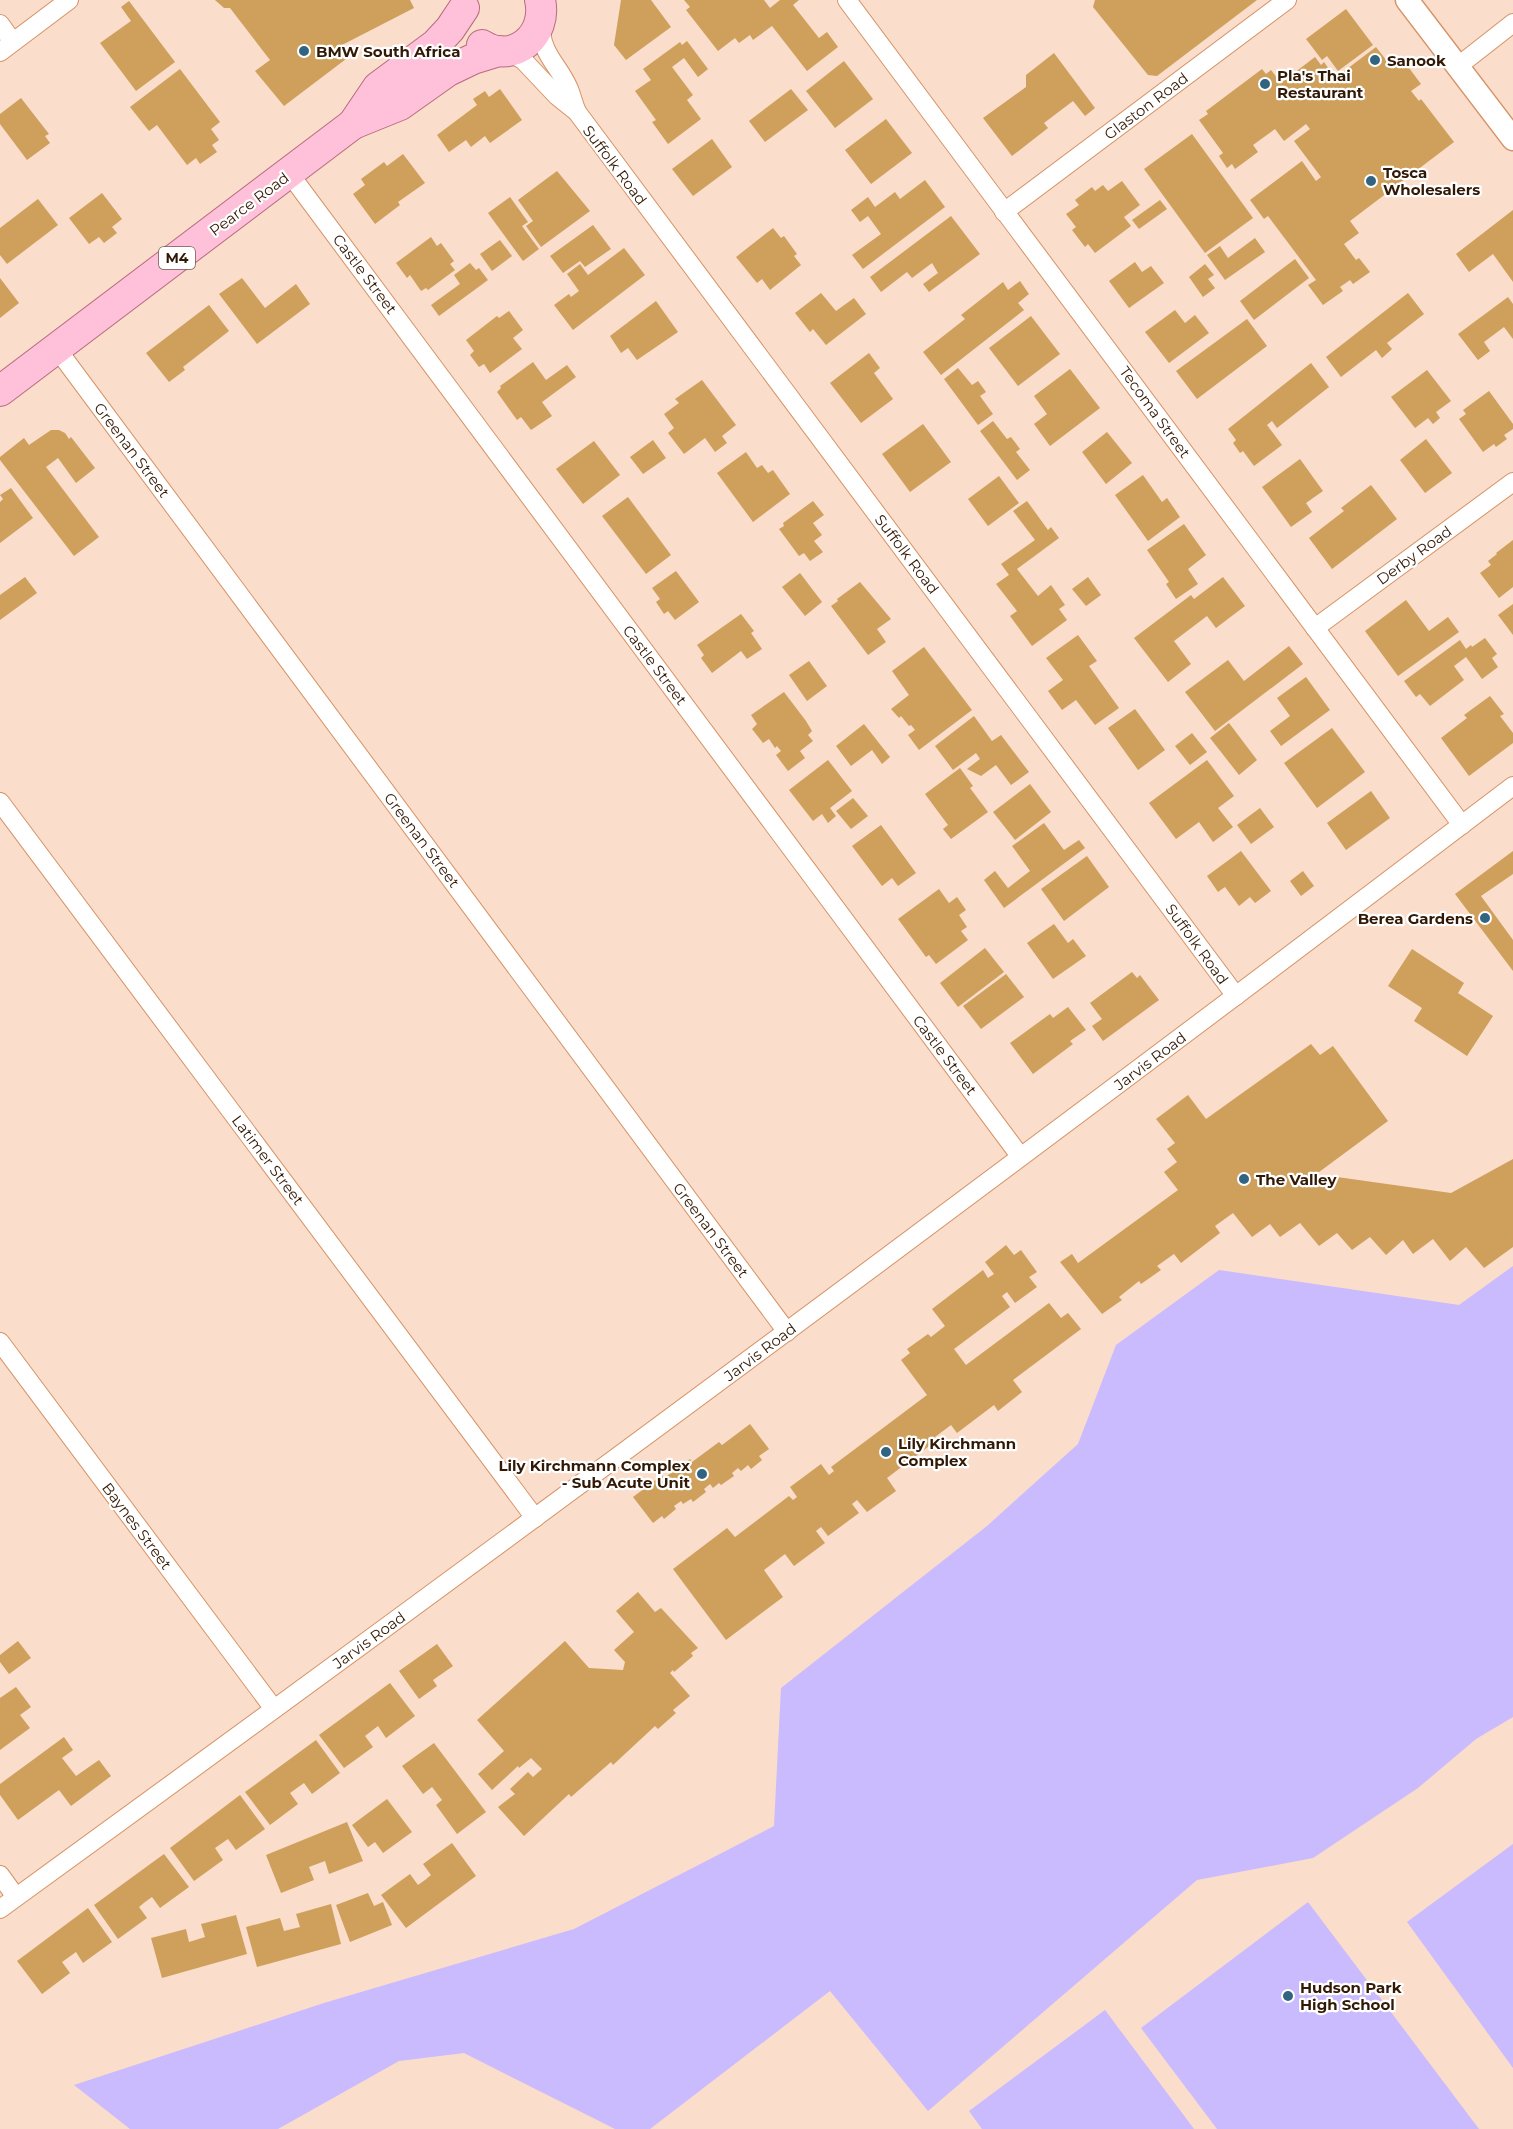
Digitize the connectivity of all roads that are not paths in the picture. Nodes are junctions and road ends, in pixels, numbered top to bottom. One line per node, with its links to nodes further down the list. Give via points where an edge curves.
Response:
1 (69, 0): 9 (street)
2 (847, 0): 16 (street, Tecoma Street)
3 (1287, 0): 16 (street, Glaston Road)
4 (1407, 0): 11 (street)
5 (465, 3): 10 (main road, Pearce Road / M4, via 464,19 472,37 486,48); 13 (main road, Pearce Road / M4, via 436,44 378,87)
6 (543, 9): 10 (main road, Pearce Road / M4, via 534,36 525,45); 12 (street, Suffolk Road, via 543,46 569,88)
7 (1513, 23): 11 (street)
8 (0, 24): 9 (street)
9 (7, 47)
10 (503, 51): 12 (street, Suffolk Road, via 523,60); 13 (main road, Pearce Road / M4, via 448,71 400,105)
11 (1457, 67): 14 (street)
12 (577, 112): 25 (street, Suffolk Road)
13 (353, 124): 15 (main road, Pearce Road / M4)
14 (1513, 139)
15 (289, 173): 17 (main road, Pearce Road / M4); 26 (street, Castle Street)
16 (1004, 212): 20 (street, Tecoma Street)
17 (57, 349): 18 (main road, Pearce Road / M4); 27 (street, Greenan Street)
18 (0, 391)
19 (1513, 482): 20 (street, Derby Road)
20 (1315, 628): 24 (street, Tecoma Street)
21 (1513, 786): 24 (street, Jarvis Road)
22 (0, 802): 23 (street, Latimer Street)
23 (6, 824): 29 (street, Latimer Street)
24 (1462, 825): 25 (street, Jarvis Road)
25 (1236, 996): 26 (street, Jarvis Road)
26 (1020, 1156): 27 (street, Jarvis Road)
27 (787, 1332): 29 (street, Jarvis Road)
28 (0, 1342): 30 (street, Baynes Street)
29 (535, 1518): 30 (street, Jarvis Road)
30 (274, 1709): 32 (street, Jarvis Road)
31 (0, 1875): 32 (street)
32 (16, 1897): 33 (street, Jarvis Road)
33 (0, 1909)

